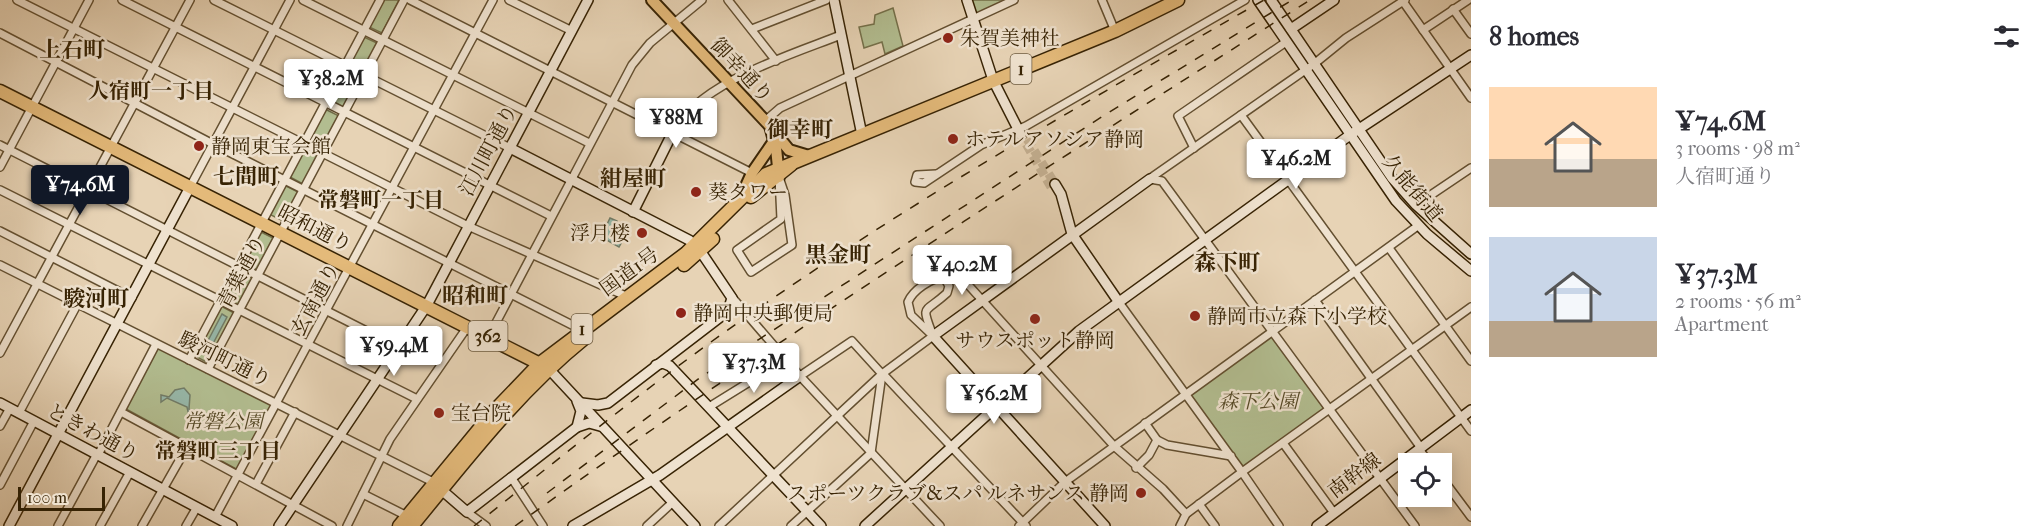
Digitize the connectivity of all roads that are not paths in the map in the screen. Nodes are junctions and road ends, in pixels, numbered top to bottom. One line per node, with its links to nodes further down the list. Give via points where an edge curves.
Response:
1 (17, 0): 34 (street)
2 (89, 0): 34 (street)
3 (122, 0): 33 (street)
4 (189, 0): 33 (street)
5 (214, 0): 35 (street)
6 (290, 0): 35 (street)
7 (303, 0): 39 (street)
8 (380, 0): 39 (street, 青葉通り)
9 (404, 0): 45 (street, 青葉通り)
10 (410, 0): 42 (street)
11 (493, 0): 42 (street, 玄南通り)
12 (509, 0): 37 (street)
13 (588, 0): 37 (street, 江川町通り)
14 (652, 0): 31 (main road, 御幸通り)
15 (702, 0): 31 (street)
16 (728, 0): 36 (street)
17 (826, 0): 36 (street)
18 (834, 0): 44 (street)
19 (967, 0): 30 (street)
20 (1014, 0): 30 (street)
21 (1102, 0): 40 (street)
22 (1178, 0): 40 (highway, 国道1号 / 1)
23 (1245, 0): 74 (street)
24 (1258, 0): 46 (street, 久能街道)
25 (1271, 0): 32 (street, 久能街道)
26 (1334, 0): 32 (street)
27 (1404, 0): 38 (street); 50 (street)
28 (1468, 0): 29 (street)
29 (1453, 9): 38 (street); 43 (street)
30 (973, 18): 59 (street); 60 (street)
31 (672, 22): 61 (main road, 御幸通り); 65 (street, via 638,56)
32 (1289, 26): 50 (street, 久能街道)
33 (175, 27): 52 (street); 53 (street)
34 (74, 28): 49 (street); 53 (street)
35 (273, 29): 51 (street); 52 (street)
36 (752, 29): 48 (street)
37 (572, 30): 55 (street, 江川町通り)
38 (1423, 30): 54 (street)
39 (364, 31): 45 (street); 51 (street, 青葉通り)
40 (1114, 31): 60 (highway, 国道1号 / 1)
41 (0, 33): 49 (street)
42 (476, 34): 55 (street); 58 (street, 玄南通り)
43 (1471, 34)
44 (841, 35): 48 (street); 59 (street)
45 (384, 40): 57 (street, 青葉通り); 58 (street)
46 (1286, 42): 56 (street, 久能街道); 85 (street, via 1178,116)
47 (1471, 55): 54 (street)
48 (776, 61): 61 (street)
49 (56, 62): 64 (street); 67 (street)
50 (1314, 64): 56 (street); 75 (street, 久能街道)
51 (346, 66): 57 (street); 66 (street, 青葉通り)
52 (253, 67): 66 (street); 68 (street)
53 (153, 68): 64 (street); 68 (street)
54 (1450, 69): 63 (street); 75 (street)
55 (552, 70): 65 (street); 71 (street, 江川町通り)
56 (1305, 70): 72 (street); 75 (street, 久能街道)
57 (365, 75): 69 (street); 70 (street, 青葉通り)
58 (453, 75): 69 (street, 玄南通り); 71 (street)
59 (849, 76): 73 (street, via 780,108); 77 (street)
60 (993, 80): 74 (street); 77 (highway, 国道1号 / 1)
61 (729, 83): 73 (main road, 御幸通り); 76 (street, via 683,116)
62 (0, 91): 67 (highway, 昭和通り / 362)
63 (1471, 98)
64 (135, 102): 80 (street); 83 (street)
65 (612, 102): 76 (street); 79 (street)
66 (326, 103): 70 (street); 81 (street, 青葉通り)
67 (32, 107): 83 (highway, 昭和通り / 362); 87 (street)
68 (232, 108): 80 (street); 81 (street)
69 (435, 110): 84 (street); 86 (street, 玄南通り)
70 (344, 112): 86 (street); 88 (street, 青葉通り)
71 (529, 113): 79 (street); 84 (street, 江川町通り)
72 (1242, 115): 85 (street); 97 (street)
73 (767, 123): 78 (main road, 御幸通り); 89 (main road, via 789,150)
74 (1019, 132): 93 (street, via 981,145)
75 (1354, 132): 97 (street); 107 (street, 久能街道); 113 (street, 久能街道, via 1379,179)
76 (672, 134): 92 (street); 108 (street)
77 (862, 135): 89 (highway, 国道1号 / 1)
78 (774, 141): 92 (main road); 98 (main road, 御幸通り)
79 (590, 143): 96 (street)
80 (213, 144): 95 (street); 101 (street)
81 (304, 144): 88 (street); 95 (street, 青葉通り)
82 (0, 145): 87 (street)
83 (111, 147): 101 (highway, 昭和通り / 362); 102 (street)
84 (510, 148): 96 (street); 100 (street, 江川町通り)
85 (1194, 148): 94 (street)
86 (414, 149): 100 (street); 104 (street, 玄南通り)
87 (9, 150): 90 (street); 102 (street)
88 (323, 153): 103 (street, 青葉通り); 104 (street)
89 (809, 156): 98 (highway, 国道1号 / 1, via 792,164)
90 (0, 166)
91 (1471, 168): 107 (street)
92 (752, 173): 106 (main road)
93 (936, 174)
94 (1150, 178): 118 (street); 119 (street, via 1162,181)
95 (285, 179): 103 (street); 110 (street, 青葉通り)
96 (571, 179): 108 (street); 109 (street)
97 (1289, 179): 119 (street); 131 (street)
98 (780, 181): 98 (street, via 792,244 751,272 737,250 781,219); 106 (highway, 国道1号 / 1); 121 (highway, 国道1号 / 1, via 747,200)
99 (1053, 185): 118 (street, via 1063,202)
100 (490, 186): 109 (street); 114 (street, 江川町通り)
101 (190, 187): 110 (highway, 昭和通り / 362); 115 (street)
102 (87, 189): 111 (street); 115 (street)
103 (303, 189): 112 (street); 117 (street, 青葉通り)
104 (392, 189): 112 (street, 玄南通り); 114 (street)
105 (0, 190): 111 (street)
106 (742, 196): 121 (highway, 国道1号 / 1)
107 (1416, 205): 123 (street, 久能街道)
108 (633, 212): 121 (street)
109 (551, 216): 122 (street)
110 (261, 223): 117 (highway, 昭和通り / 362); 128 (street, 青葉通り)
111 (69, 224): 124 (street); 127 (street)
112 (373, 225): 125 (street); 129 (street, 玄南通り)
113 (1419, 225): 120 (street); 130 (street, 久能街道)
114 (468, 226): 122 (street); 125 (street, 江川町通り)
115 (168, 230): 127 (street); 128 (street)
116 (0, 231): 124 (street)
117 (281, 233): 129 (highway, 昭和通り / 362); 132 (street, 青葉通り)
118 (1072, 234): 139 (street); 141 (street)
119 (1205, 238): 141 (street); 152 (street)
120 (1389, 248): 131 (street); 149 (street)
121 (699, 249): 136 (street); 137 (highway, 国道1号 / 1); 165 (highway, 国道1号 / 1)
122 (531, 254): 135 (street); 137 (street)
123 (1471, 254)
124 (52, 257): 134 (street); 138 (street)
125 (448, 264): 135 (street); 144 (street, 江川町通り)
126 (0, 265): 134 (street, 駿河町通り)
127 (150, 265): 138 (street); 142 (street)
128 (239, 267): 132 (street); 142 (street, 青葉通り)
129 (350, 267): 144 (highway, 昭和通り / 362); 147 (street, 玄南通り)
130 (1471, 271)
131 (1356, 273): 140 (street); 158 (street)
132 (257, 275): 146 (street, 青葉通り); 147 (street)
133 (940, 277): 139 (street, via 950,262); 154 (street, via 947,279 948,290 925,313); 154 (street, via 911,294 908,302 911,315)
134 (38, 284): 143 (street, 駿河町通り); 159 (street)
135 (510, 293): 151 (street); 153 (street)
136 (731, 296): 160 (street, via 728,311); 162 (street)
137 (628, 297): 151 (highway, 国道1号 / 1)
138 (132, 298): 148 (street)
139 (983, 300): 154 (street); 164 (street)
140 (1315, 300): 152 (street); 171 (street)
141 (1118, 301): 164 (street); 173 (street)
142 (221, 302): 146 (street); 161 (street, 青葉通り)
143 (78, 303): 148 (street, 駿河町通り); 183 (street)
144 (427, 305): 150 (highway, 昭和通り / 362); 157 (street, 江川町通り)
145 (1471, 307): 149 (street)
146 (239, 310): 156 (street); 168 (street, 青葉通り)
147 (327, 311): 156 (street, 玄南通り); 157 (street)
148 (118, 324): 155 (street, 駿河町通り); 195 (street)
149 (1445, 325): 158 (street); 163 (street)
150 (468, 326): 153 (highway, 昭和通り / 362); 174 (street)
151 (582, 330): 165 (highway, 国道1号 / 1)
152 (1272, 332): 173 (street); 181 (street)
153 (489, 336): 165 (highway, 昭和通り / 362)
154 (933, 336): 169 (street); 179 (street)
155 (156, 344): 161 (street, 駿河町通り); 184 (street)
156 (308, 346): 172 (street); 178 (street, 玄南通り)
157 (398, 347): 172 (street, 江川町通り)
158 (1412, 350): 171 (street); 187 (street)
159 (0, 353)
160 (672, 354): 166 (street); 167 (street)
161 (189, 360): 168 (street, 駿河町通り)
162 (785, 360): 170 (street); 180 (street)
163 (1471, 361)
164 (1041, 364): 179 (street); 199 (street)
165 (544, 365): 175 (street); 219 (highway, 国道1号 / 1)
166 (656, 365): 167 (street); 177 (street)
167 (670, 366): 180 (street)
168 (208, 369): 178 (street, 駿河町通り)
169 (882, 374): 170 (street, via 852,341); 186 (street); 201 (street); 203 (street)
170 (800, 376): 186 (street); 192 (street)
171 (1371, 379): 181 (street); 202 (street)
172 (376, 380): 174 (street); 196 (street, 江川町通り)
173 (1185, 394): 189 (street); 207 (street)
174 (417, 399): 206 (street)
175 (579, 400): 177 (street, via 598,405); 191 (street); 193 (street)
176 (0, 403): 183 (street, ときわ通り)
177 (608, 403): 193 (street, via 602,419)
178 (278, 404): 185 (street, 駿河町通り); 211 (street, 玄南通り)
179 (995, 406): 201 (street); 216 (street)
180 (709, 407): 192 (street)
181 (1329, 409): 198 (street); 215 (street)
182 (1471, 410): 187 (street, 南幹線)
183 (14, 411): 188 (street, ときわ通り); 190 (street)
184 (121, 412): 200 (street); 205 (street)
185 (295, 412): 196 (street, 駿河町通り); 217 (street)
186 (836, 415): 203 (street); 212 (street)
187 (1461, 418): 194 (street); 202 (street, 南幹線)
188 (34, 421): 195 (street, ときわ通り); 218 (street)
189 (1145, 423): 197 (street); 199 (street)
190 (0, 426)
191 (577, 427): 193 (street, via 589,423); 213 (street)
192 (729, 427): 212 (street); 214 (street)
193 (604, 430): 214 (street)
194 (1471, 431)
195 (59, 434): 205 (street, ときわ通り); 237 (street)
196 (340, 434): 206 (street, 駿河町通り); 225 (street, 江川町通り)
197 (1158, 440): 207 (street, via 1179,448); 208 (street)
198 (1283, 443): 210 (street); 230 (street)
199 (1114, 446): 208 (street); 216 (street)
200 (187, 447): 211 (street); 220 (street)
201 (951, 447): 221 (street); 236 (street)
202 (1420, 448): 204 (street); 215 (street, 南幹線)
203 (870, 453): 221 (street); 228 (street)
204 (1423, 453)
205 (97, 455): 209 (street, ときわ通り); 238 (street)
206 (382, 455): 219 (street, 駿河町通り); 223 (street)
207 (1231, 456): 210 (street)
208 (1136, 468): 231 (street)
209 (130, 472): 220 (street, ときわ通り); 239 (street)
210 (1242, 472): 226 (street); 258 (street)
211 (239, 475): 217 (street); 232 (street, 玄南通り)
212 (773, 475): 228 (street); 250 (street)
213 (511, 477): 229 (street); 246 (street)
214 (651, 479): 224 (street); 247 (street)
215 (1380, 479): 230 (street, 南幹線); 260 (street)
216 (1065, 482): 236 (street); 255 (street)
217 (256, 484): 225 (street)
218 (0, 485)
219 (438, 487): 229 (street); 234 (highway, 国道1号 / 1)
220 (163, 489): 227 (street, ときわ通り); 240 (street)
221 (905, 489): 253 (street); 254 (street)
222 (1452, 491): 233 (street)
223 (363, 494): 234 (street); 244 (street)
224 (673, 502): 248 (street); 249 (street)
225 (292, 504): 242 (street, 江川町通り); 243 (street)
226 (1199, 504): 231 (street); 257 (street)
227 (196, 507): 232 (street, ときわ通り); 241 (street)
228 (807, 511): 251 (street); 252 (street)
229 (467, 512): 245 (street)
230 (1334, 513): 259 (street, 南幹線)
231 (1186, 514): 256 (street)
232 (215, 517): 235 (street, ときわ通り)
233 (1471, 517)
234 (406, 523)
235 (230, 525)
236 (1023, 525)
237 (9, 526)
238 (58, 526)
239 (100, 526)
240 (142, 526)
241 (186, 526)
242 (279, 526)
243 (332, 526)
244 (347, 526)
245 (486, 526)
246 (543, 526)
247 (573, 526)
248 (647, 526)
249 (695, 526)
250 (718, 526)
251 (791, 526)
252 (821, 526)
253 (866, 526)
254 (940, 526)
255 (1105, 526)
256 (1180, 526)
257 (1215, 526)
258 (1279, 526)
259 (1317, 526)
260 (1415, 526)

